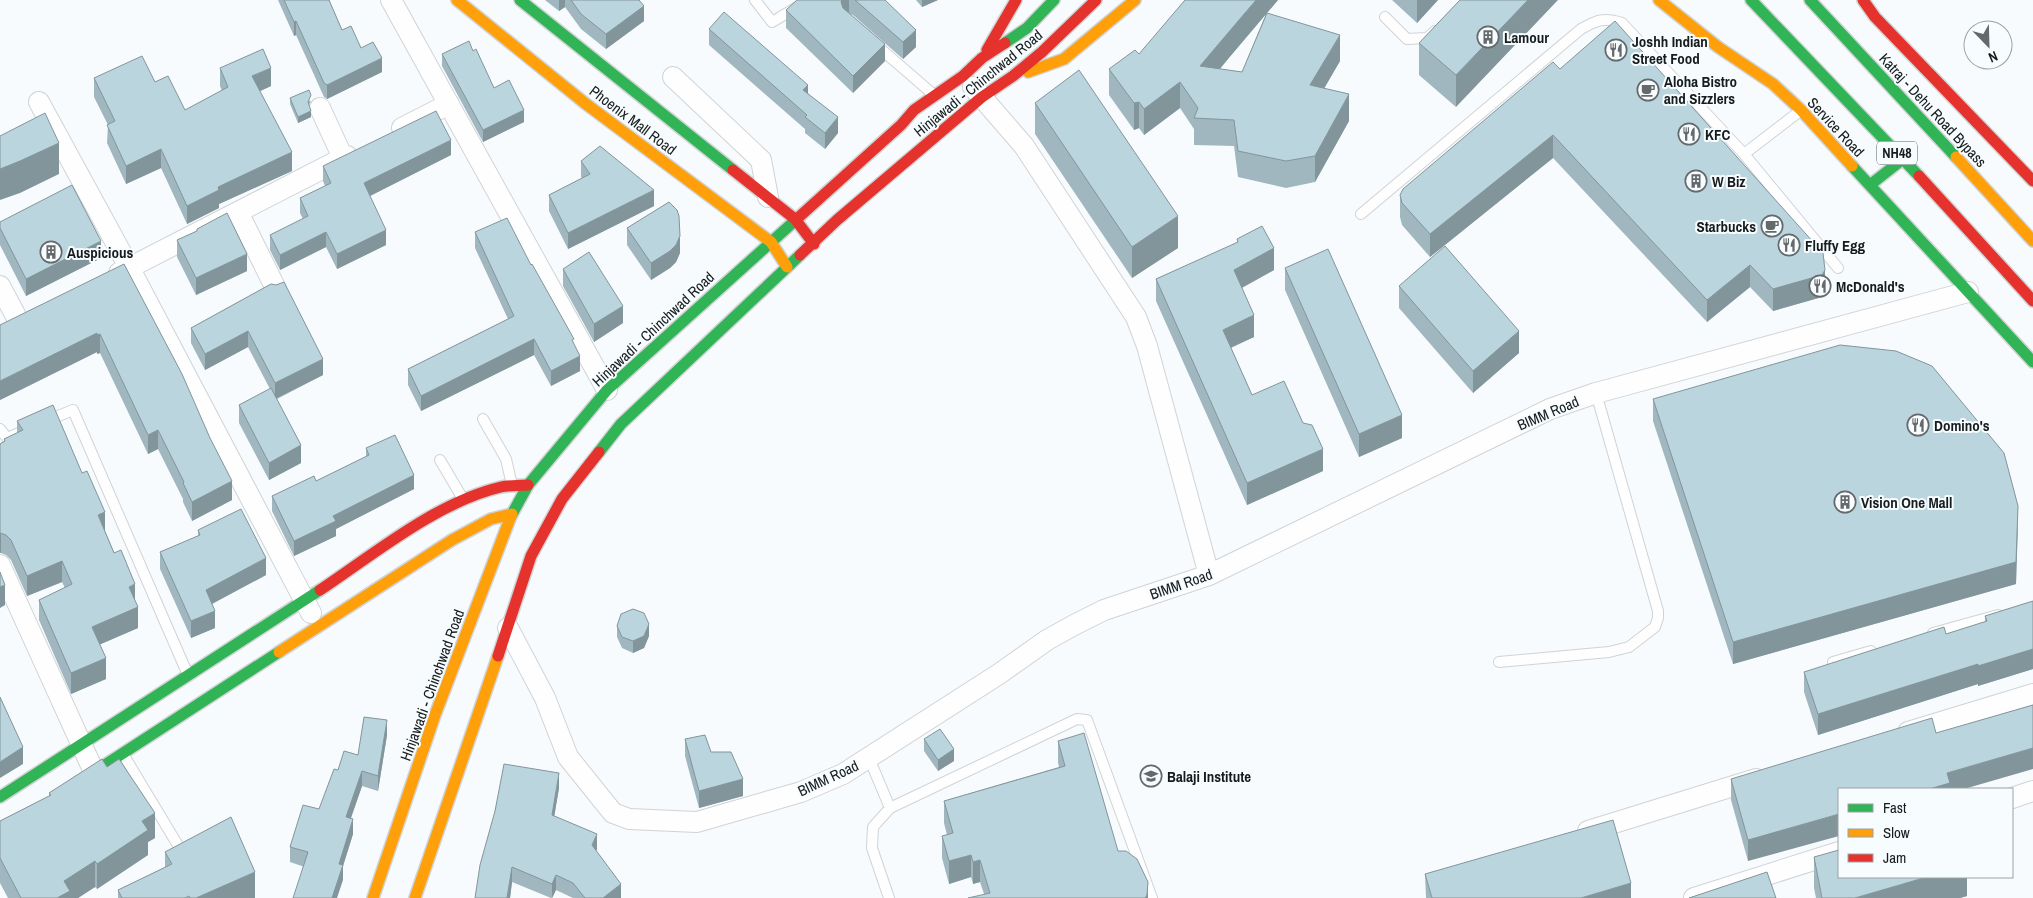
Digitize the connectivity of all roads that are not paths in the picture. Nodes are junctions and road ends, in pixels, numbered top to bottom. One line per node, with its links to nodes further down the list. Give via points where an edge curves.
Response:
1 (391, 0): 24 (street)
2 (457, 0): 36 (main road, Phoenix Mall Road, via 586,104)
3 (520, 0): 32 (main road, Phoenix Mall Road)
4 (755, 0): 5 (lane, via 772,22)
5 (809, 0)
6 (1016, 0): 17 (main road)
7 (1054, 0): 17 (main road, Hinjawadi - Chinchwad Road)
8 (1096, 0): 19 (main road, Hinjawadi - Chinchwad Road, via 1048,48)
9 (1135, 0): 19 (main road, via 1064,59)
10 (1659, 0): 26 (main road, Service Road, via 1718,47 1773,84)
11 (1751, 0): 29 (main road, NH48)
12 (1810, 0): 37 (main road, Katraj - Dehu Road Bypass / NH48)
13 (1863, 0): 30 (main road, via 1875,17)
14 (1385, 18): 15 (lane, via 1407,39 1427,38)
15 (1446, 21)
16 (869, 38): 21 (lane)
17 (990, 64): 18 (main road, Hinjawadi - Chinchwad Road); 19 (main road)
18 (963, 76): 21 (main road, Hinjawadi - Chinchwad Road); 22 (street)
19 (1013, 76): 22 (main road, Hinjawadi - Chinchwad Road)
20 (673, 77): 32 (street, via 761,160)
21 (935, 95): 35 (main road, Hinjawadi - Chinchwad Road, via 914,110)
22 (982, 97): 38 (main road, Hinjawadi - Chinchwad Road, via 837,220); 59 (street, via 1024,146 1136,317 1147,346)
23 (39, 102): 39 (street)
24 (449, 104): 27 (street); 49 (street)
25 (320, 108): 33 (street, via 352,154)
26 (1801, 110): 28 (lane); 31 (main road, Service Road)
27 (387, 136)
28 (1744, 154): 34 (lane, via 1622,23 1611,19 1597,21 1581,29); 41 (lane)
29 (1903, 160): 31 (main road); 46 (main road, NH48)
30 (2033, 181)
31 (1870, 185): 45 (main road, Service Road)
32 (768, 197): 35 (main road, Phoenix Mall Road)
33 (238, 212): 39 (street); 44 (street)
34 (1362, 214)
35 (795, 219): 36 (main road, Hinjawadi - Chinchwad Road); 38 (main road, Phoenix Mall Road)
36 (771, 242): 40 (main road, Phoenix Mall Road); 49 (main road, Hinjawadi - Chinchwad Road)
37 (2033, 242)
38 (814, 244): 40 (main road, Hinjawadi - Chinchwad Road)
39 (130, 267): 42 (street); 60 (street)
40 (787, 267): 63 (main road, Hinjawadi - Chinchwad Road, via 621,424 566,494 531,556)
41 (1838, 268)
42 (104, 280)
43 (0, 286): 47 (street, via 28,318)
44 (276, 290)
45 (1968, 292): 48 (main road, Service Road); 50 (street, BIMM Road)
46 (2033, 301)
47 (0, 331)
48 (2033, 362)
49 (607, 390): 54 (main road, Hinjawadi - Chinchwad Road)
50 (1596, 393): 59 (street, BIMM Road, via 1550,409); 66 (lane, via 1658,618 1654,627 1629,647 1609,652)
51 (483, 419): 55 (lane, via 506,459)
52 (0, 429): 68 (lane, via 7,438 73,410)
53 (440, 460): 56 (lane)
54 (528, 485): 55 (main road); 57 (main road, Hinjawadi - Chinchwad Road)
55 (513, 486): 56 (main road)
56 (463, 500): 60 (main road, via 435,514)
57 (512, 514): 62 (main road, via 491,519 452,540); 84 (main road, Hinjawadi - Chinchwad Road, via 435,714)
58 (0, 566): 71 (street)
59 (1209, 575): 73 (street, BIMM Road, via 1104,610 1074,625)
60 (305, 600): 62 (street); 68 (main road)
61 (2004, 613): 64 (lane)
62 (318, 626): 72 (main road)
63 (508, 628): 73 (street, BIMM Road, via 544,698 568,757 613,813 629,819 697,822 801,792 843,774); 85 (main road, Hinjawadi - Chinchwad Road)
64 (1919, 638)
65 (1880, 648): 67 (lane)
66 (1499, 662)
67 (1833, 662)
68 (189, 676): 71 (main road)
69 (2033, 694): 70 (street)
70 (1890, 738)
71 (82, 745): 74 (street); 78 (main road)
72 (123, 753): 74 (main road); 82 (lane)
73 (869, 758): 80 (lane)
74 (94, 772): 76 (main road)
75 (1776, 773): 81 (street)
76 (63, 791)
77 (2033, 791): 79 (street)
78 (0, 797)
79 (2013, 798)
80 (890, 808): 86 (lane, via 873,827 872,848); 87 (lane, via 1077,719 1087,720)
81 (1568, 838)
82 (179, 847)
83 (1838, 852): 88 (street)
84 (373, 898)
85 (415, 898)
86 (889, 898)
87 (1152, 898)
88 (1694, 898)

